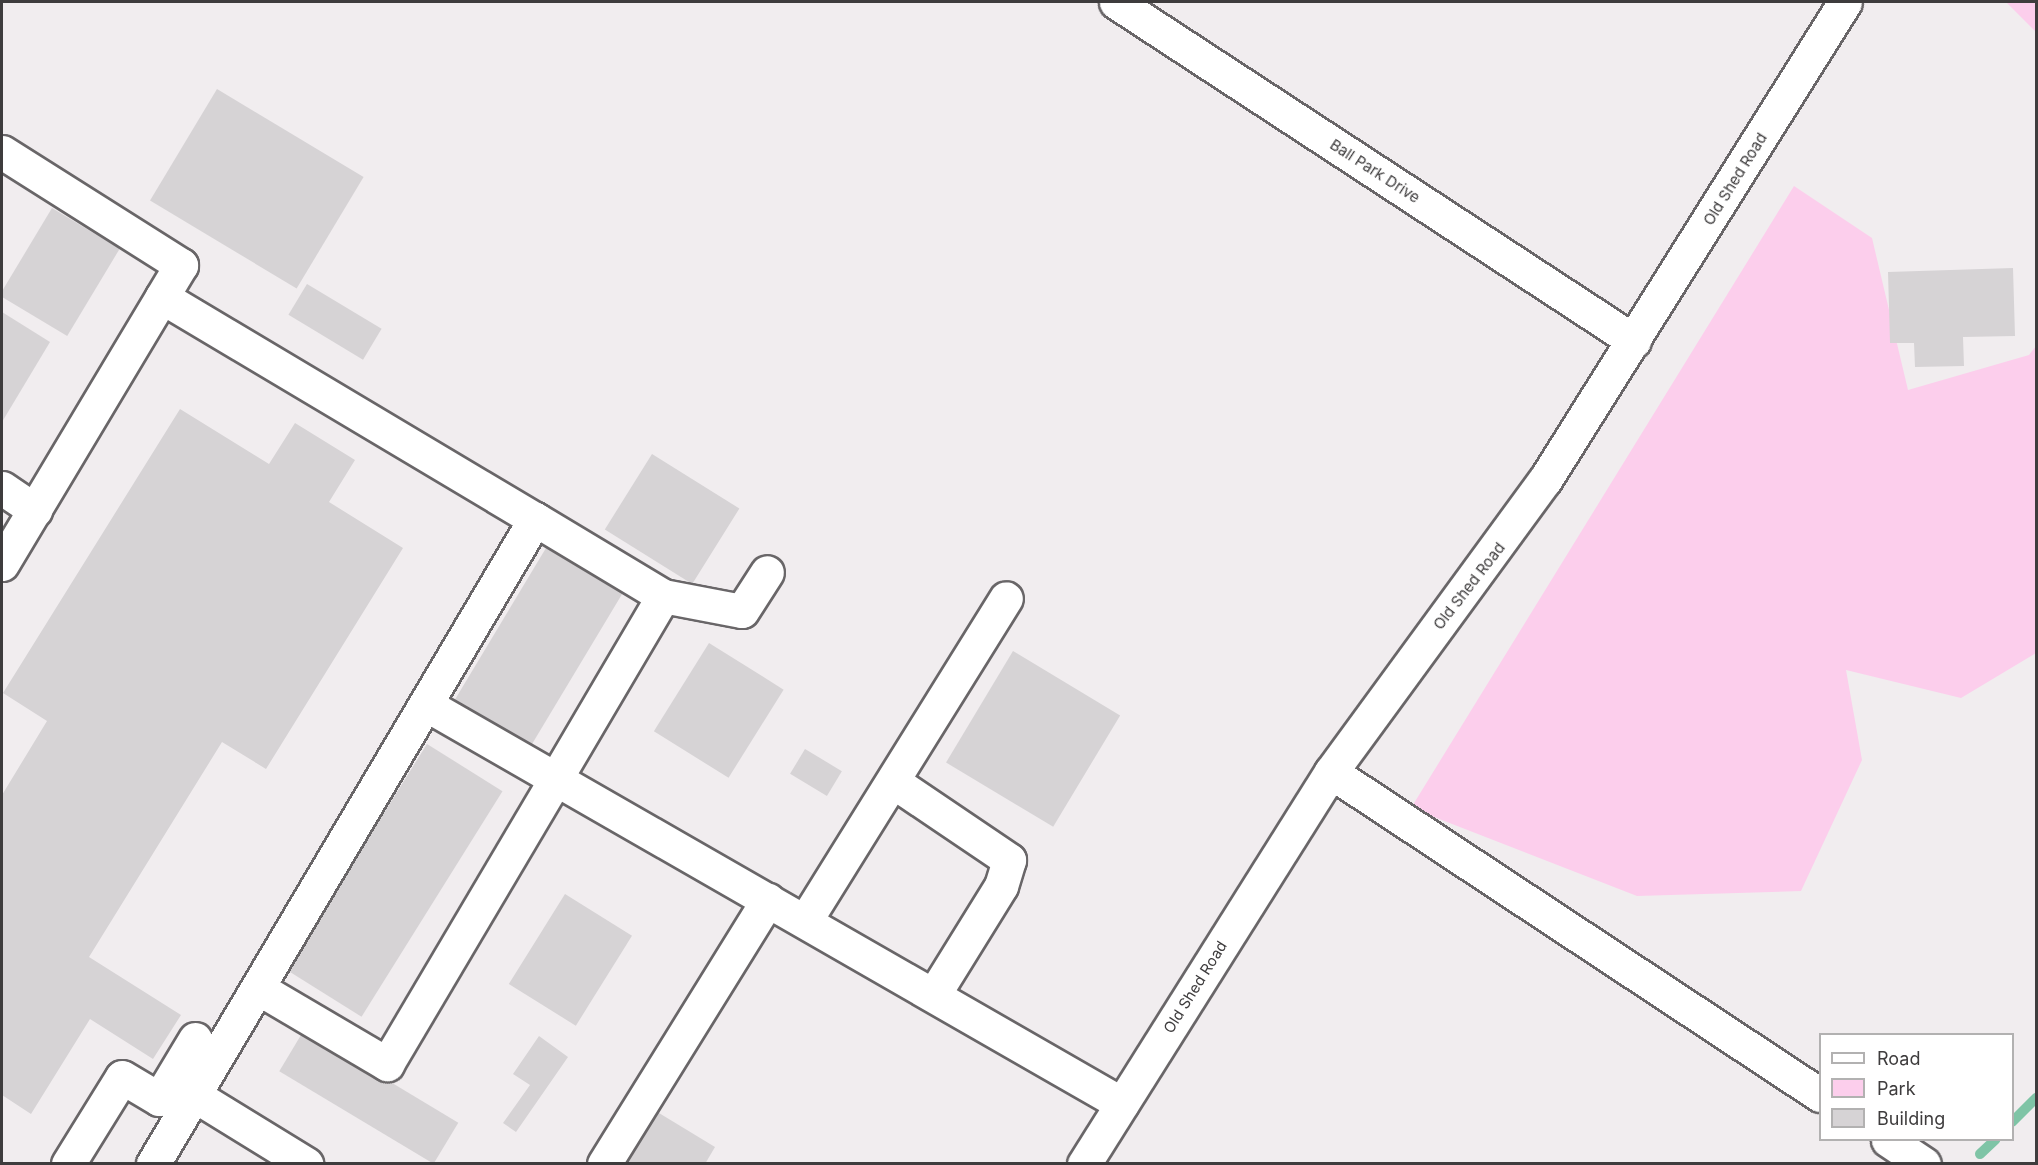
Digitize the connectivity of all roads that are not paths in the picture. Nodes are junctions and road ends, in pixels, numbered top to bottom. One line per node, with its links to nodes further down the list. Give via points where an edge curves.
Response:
1 (1116, 2): 5 (street, Ball Park Drive)
2 (1845, 2): 5 (street, Old Shed Road)
3 (2, 152): 4 (street, via 181,265)
4 (162, 297): 7 (street); 8 (street)
5 (1634, 341): 14 (street, Old Shed Road, via 1502,545)
6 (2, 488): 7 (street)
7 (36, 510): 9 (street)
8 (535, 519): 11 (street); 13 (street)
9 (2, 564)
10 (767, 572): 11 (street, via 742,611)
11 (663, 596): 15 (street)
12 (1006, 598): 16 (street)
13 (427, 705): 15 (street); 19 (street)
14 (1331, 772): 22 (street); 24 (street, Old Shed Road)
15 (556, 778): 17 (street); 19 (street, via 387,1064)
16 (894, 782): 18 (street); 20 (street, via 1010,860 1001,886)
17 (768, 900): 18 (street); 29 (street)
18 (805, 921): 20 (street)
19 (258, 988): 23 (street)
20 (934, 994): 24 (street)
21 (195, 1038): 26 (street, via 159,1099 122,1077)
22 (1819, 1094)
23 (194, 1095): 27 (street); 28 (street)
24 (1122, 1104): 30 (street, Old Shed Road)
25 (1890, 1141): 31 (street)
26 (68, 1164)
27 (153, 1164)
28 (306, 1164)
29 (604, 1164)
30 (1084, 1164)
31 (1924, 1164)

